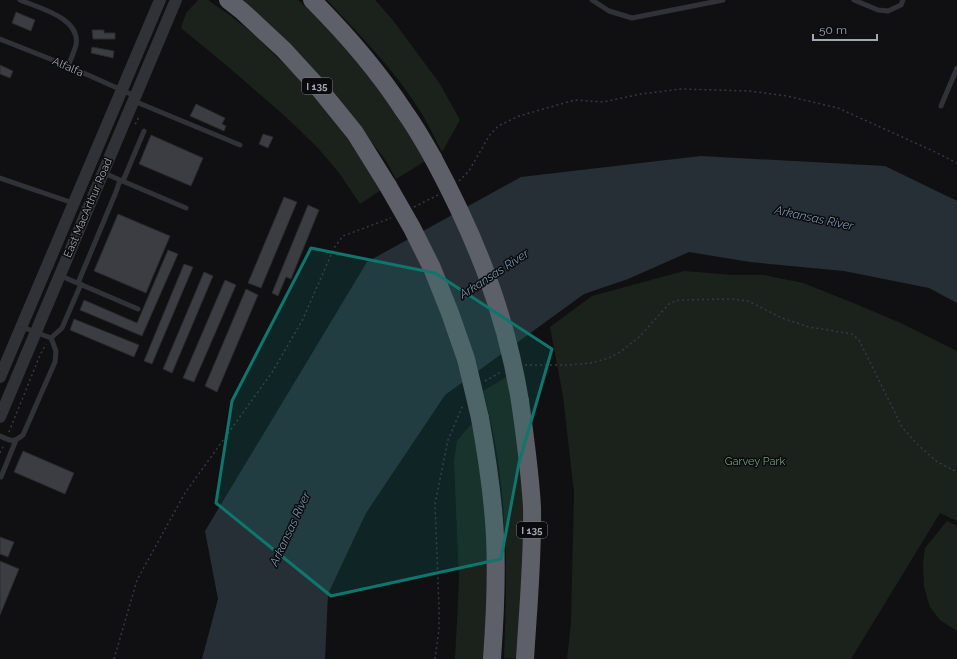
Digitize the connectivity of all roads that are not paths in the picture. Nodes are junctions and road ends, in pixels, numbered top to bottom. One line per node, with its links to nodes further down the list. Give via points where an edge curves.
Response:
1 (20, 0): 11 (lane, via 63,18 70,24 74,30 76,44)
2 (160, 0): 13 (street, East MacArthur Road)
3 (176, 0): 14 (street, East MacArthur Road)
4 (228, 0): 34 (highway, I 135, bridge, via 284,50 355,133 412,228 448,307 466,359 480,418 492,497 496,575)
5 (312, 0): 35 (highway, I 135, bridge, via 331,19 404,111 456,200 491,284 514,364 526,441 532,506)
6 (592, 0): 7 (lane, via 609,11 632,18)
7 (723, 0)
8 (854, 0): 9 (lane, via 888,12 901,5)
9 (903, 0)
10 (0, 39): 11 (lane, Alfalfa)
11 (68, 66): 13 (lane, Alfalfa)
12 (957, 68): 15 (lane)
13 (120, 90): 14 (lane, Alfalfa); 21 (street, East MacArthur Road)
14 (134, 98): 17 (lane, Alfalfa); 18 (street, East MacArthur Road)
15 (941, 106)
16 (144, 131): 20 (lane)
17 (240, 145)
18 (103, 172): 20 (lane); 23 (street, East MacArthur Road)
19 (0, 178): 21 (lane)
20 (122, 180): 22 (lane); 24 (lane)
21 (73, 203): 26 (street, East MacArthur Road)
22 (186, 208)
23 (60, 275): 24 (lane); 27 (street, East MacArthur Road)
24 (79, 284): 25 (lane); 28 (lane, via 62,328)
25 (138, 308)
26 (21, 326): 27 (lane); 29 (street, East MacArthur Road)
27 (35, 333): 28 (lane); 30 (street, East MacArthur Road)
28 (51, 338): 32 (lane, via 56,351 55,362 23,435)
29 (0, 376)
30 (0, 417)
31 (0, 436): 32 (lane)
32 (16, 440): 33 (lane)
33 (1, 477)
34 (492, 659)
35 (525, 659)

